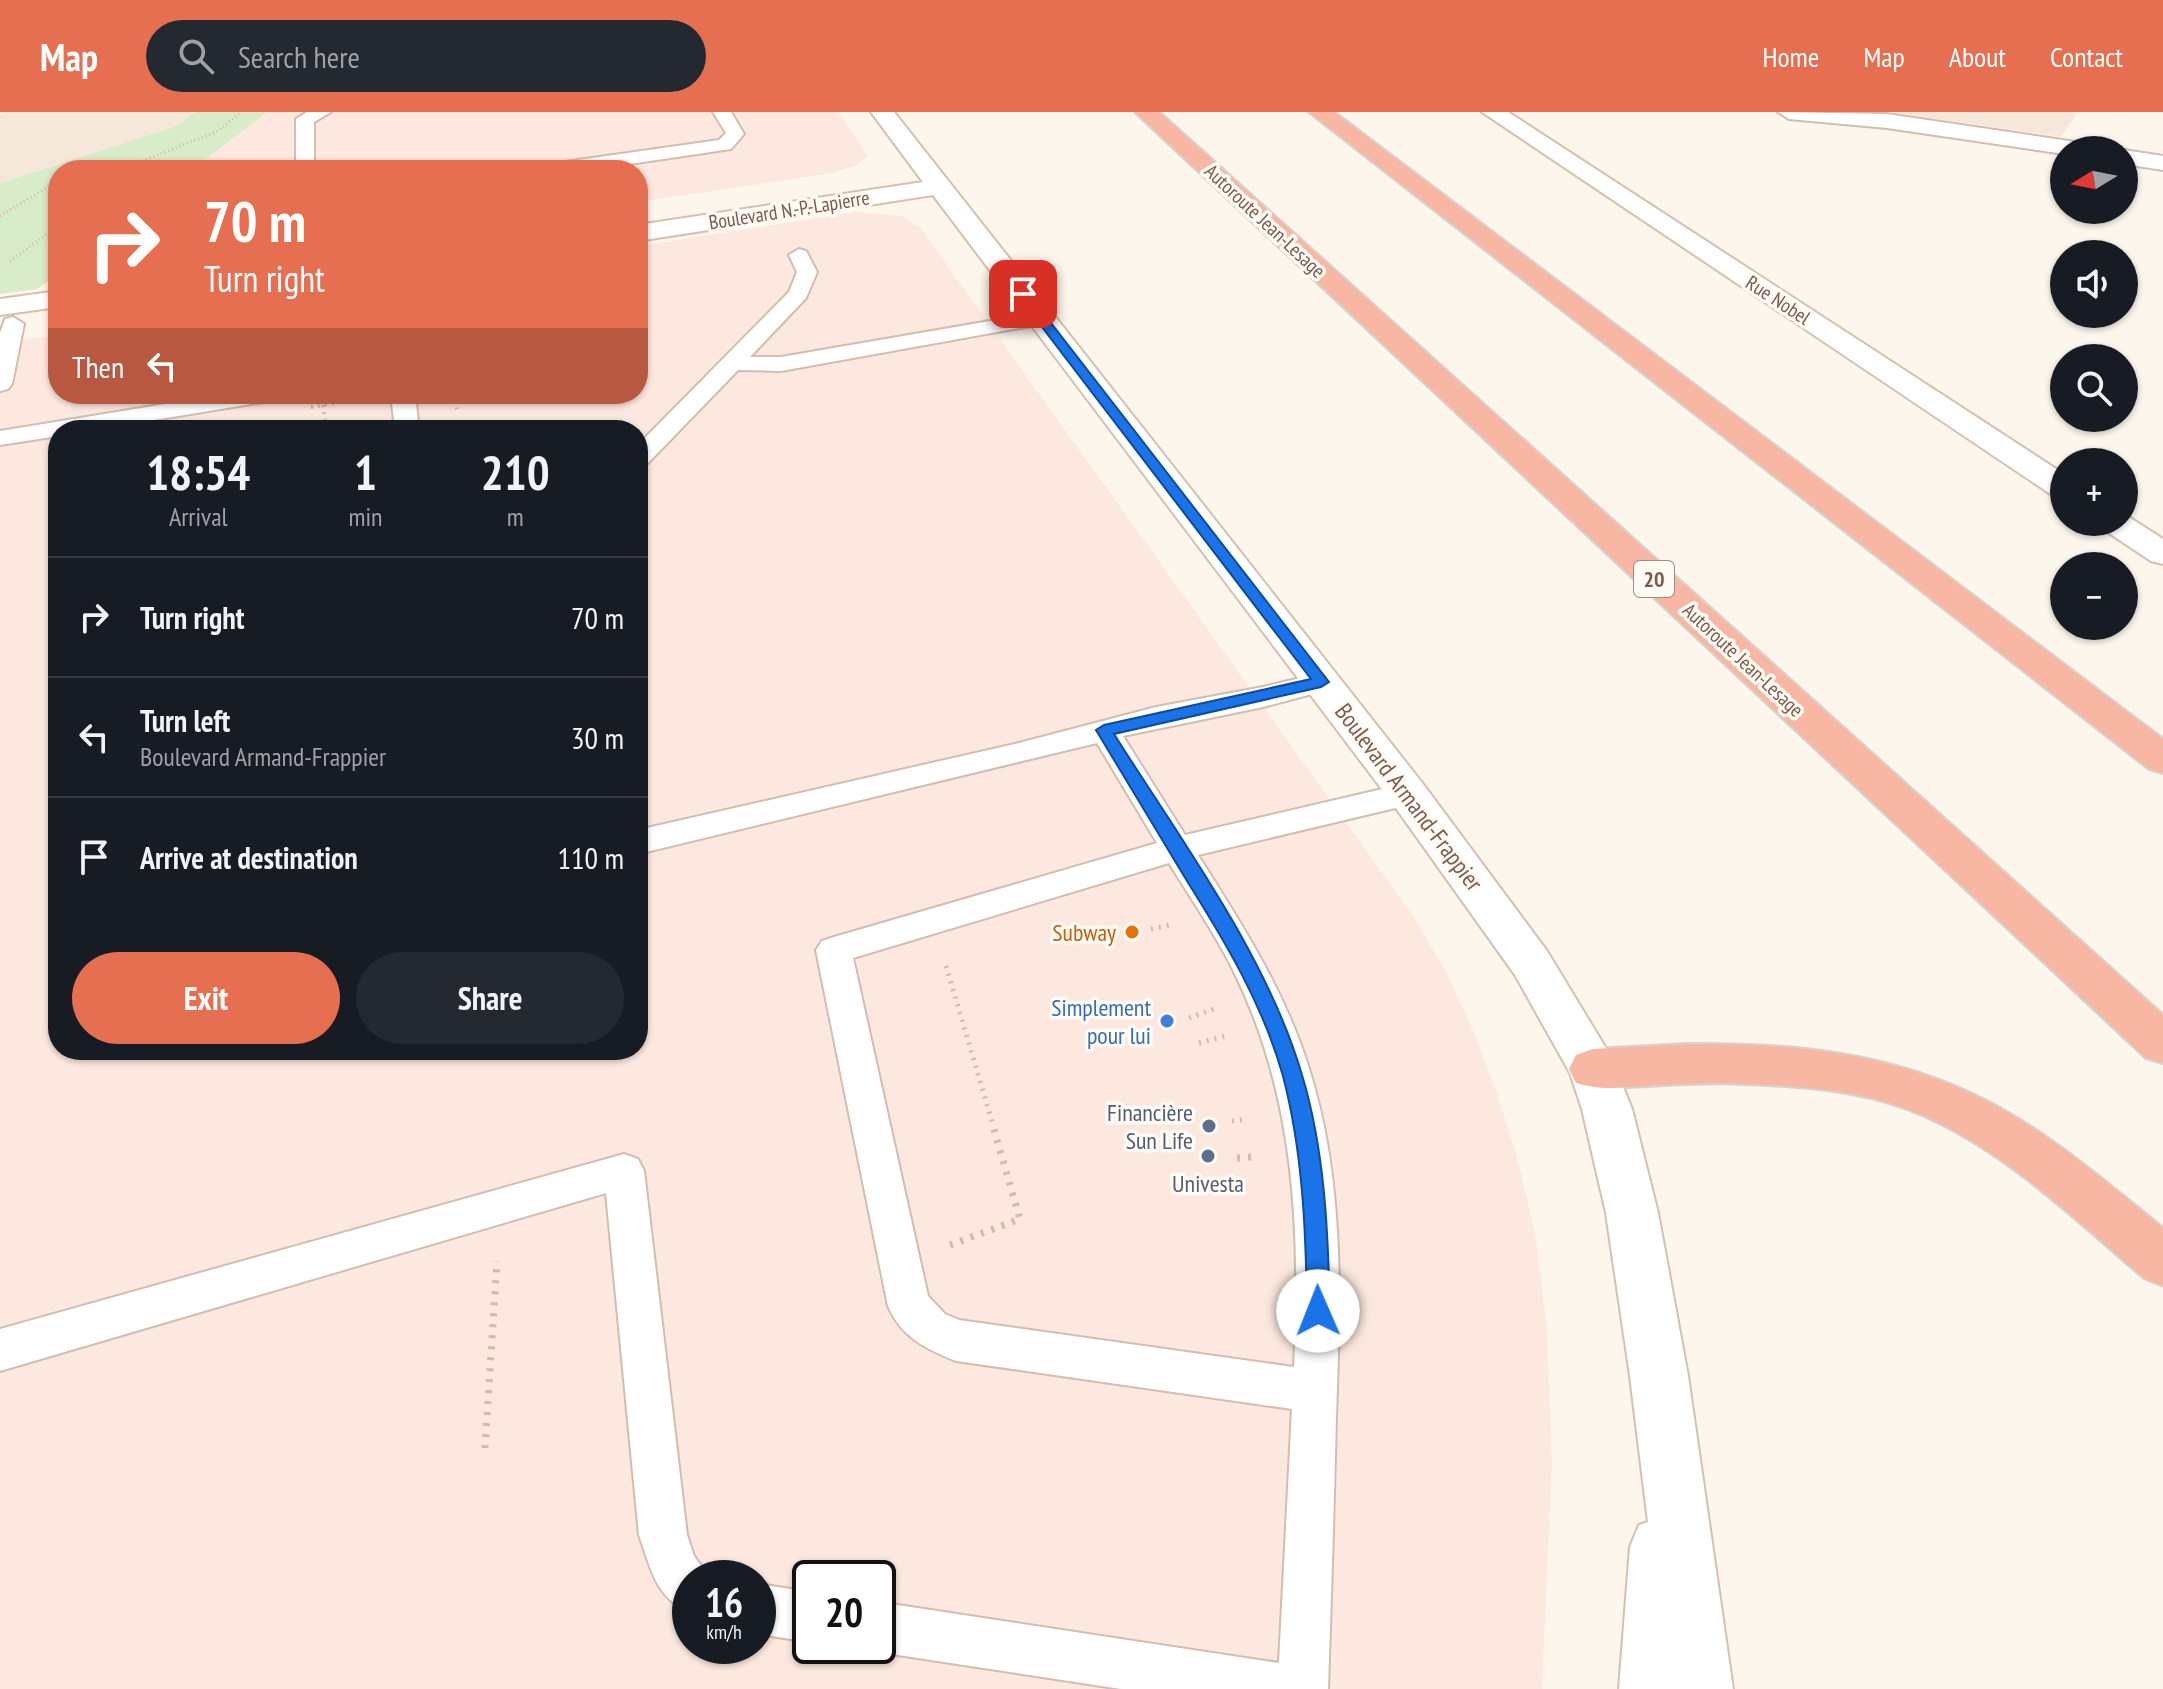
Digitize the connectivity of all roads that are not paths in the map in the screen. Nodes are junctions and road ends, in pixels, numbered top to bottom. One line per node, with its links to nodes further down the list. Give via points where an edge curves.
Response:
1 (322, 112): 10 (lane, via 305,119)
2 (722, 112): 11 (lane, via 735,134 725,145)
3 (882, 112): 13 (street, Boulevard Armand-Frappier)
4 (1146, 112): 37 (highway, Autoroute Jean-Lesage / 20)
5 (1320, 112): 33 (highway)
6 (1493, 112): 28 (street, Rue Nobel)
7 (1789, 112): 8 (street)
8 (2050, 145)
9 (2138, 159): 12 (street)
10 (305, 160)
11 (620, 160)
12 (2163, 163)
13 (932, 178): 14 (street, Boulevard N.-P.-Lapierre); 15 (street, Boulevard N.-P.-Lapierre); 19 (street, Boulevard Armand-Frappier)
14 (648, 212)
15 (648, 231)
16 (799, 255): 21 (lane, via 807,272 799,294)
17 (48, 303): 20 (street)
18 (48, 318): 20 (street)
19 (1042, 318): 21 (lane, via 781,364); 31 (street, Boulevard Armand-Frappier)
20 (4, 319): 22 (lane)
21 (732, 363): 27 (lane)
22 (0, 384)
23 (209, 404): 24 (lane)
24 (110, 420)
25 (48, 430): 26 (lane)
26 (0, 438)
27 (648, 449)
28 (2050, 479)
29 (2136, 536): 30 (street)
30 (2163, 554)
31 (1321, 682): 32 (lane); 34 (street, Boulevard Armand-Frappier)
32 (1104, 730): 35 (lane); 36 (lane)
33 (2163, 759)
34 (1408, 794): 36 (lane); 38 (street, Boulevard Armand-Frappier, via 1531,963)
35 (648, 840)
36 (1176, 849): 41 (lane, via 1247,962 1293,1076 1317,1223); 41 (lane, via 834,950 909,1306 930,1328 956,1340)
37 (2163, 1044)
38 (1593, 1069): 39 (highway, via 1771,1065 1895,1085 1965,1114 2012,1141); 42 (street, Boulevard Armand-Frappier, via 1632,1213)
39 (2163, 1261)
40 (0, 1350): 43 (lane, via 624,1171 663,1535)
41 (1313, 1391): 46 (lane)
42 (1667, 1453): 47 (street, Boulevard Armand-Frappier); 48 (street, Boulevard Armand-Frappier)
43 (672, 1560)
44 (896, 1630): 45 (lane)
45 (1286, 1689)
46 (1303, 1689)
47 (1652, 1689)
48 (1700, 1689)

